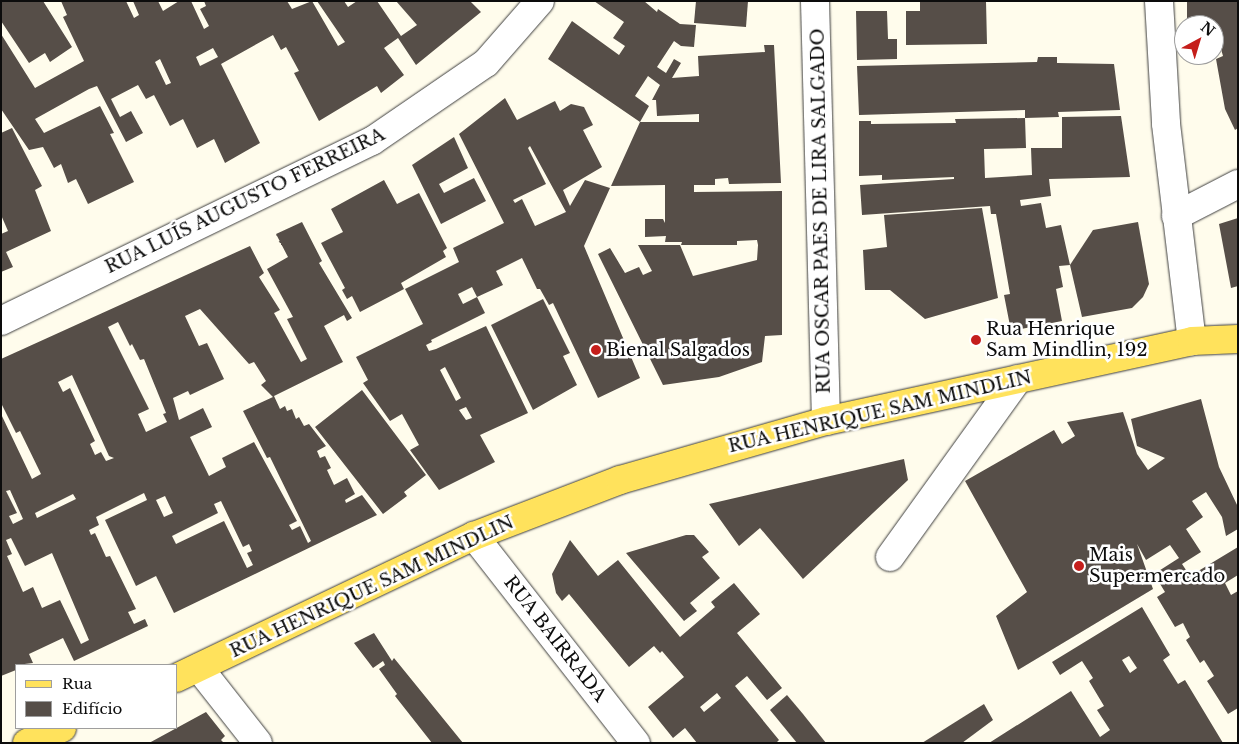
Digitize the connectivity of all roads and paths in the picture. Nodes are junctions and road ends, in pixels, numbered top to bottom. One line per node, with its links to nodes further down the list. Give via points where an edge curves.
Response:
1 (540, 1): 6 (street, RUA LUÍS AUGUSTO FERREIRA, via 486,63 372,141)
2 (815, 1): 10 (street, RUA OSCAR PAES DE LIRA SALGADO)
3 (1160, 1): 5 (street, via 1166,124)
4 (1238, 184): 5 (street)
5 (1176, 216): 8 (street)
6 (1, 321)
7 (1238, 339): 8 (main road, RUA HENRIQUE SAM MINDLIN)
8 (1192, 341): 9 (main road, RUA HENRIQUE SAM MINDLIN)
9 (1018, 379): 10 (main road, RUA HENRIQUE SAM MINDLIN); 12 (street)
10 (826, 421): 11 (main road, RUA HENRIQUE SAM MINDLIN, via 620,480)
11 (474, 536): 13 (main road, RUA HENRIQUE SAM MINDLIN); 17 (street, RUA BAIRRADA)
12 (890, 557)
13 (188, 673): 16 (street)
14 (60, 729): 15 (main road)
15 (27, 743)
16 (258, 743)
17 (636, 743)

